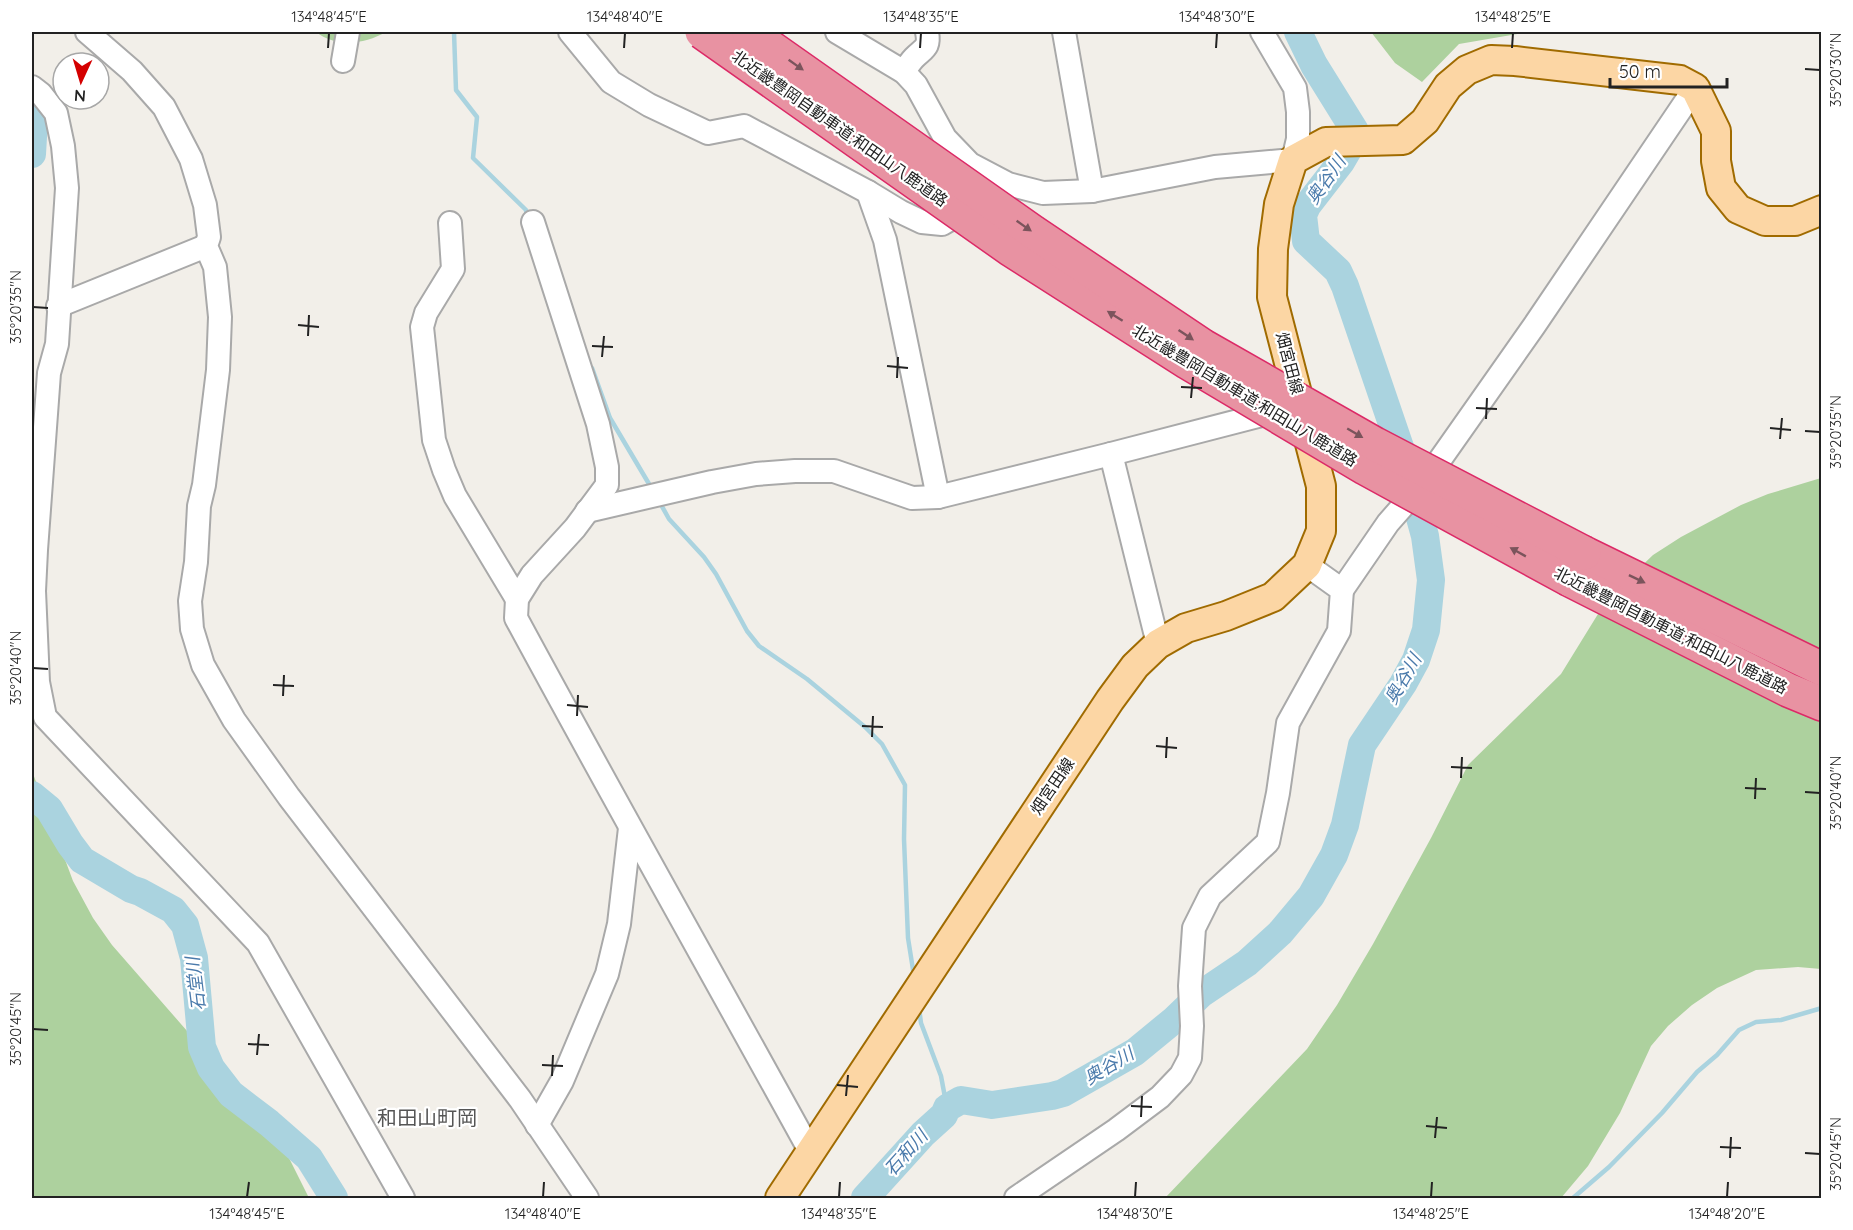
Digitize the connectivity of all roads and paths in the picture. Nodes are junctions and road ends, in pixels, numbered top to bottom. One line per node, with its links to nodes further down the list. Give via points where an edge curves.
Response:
1 (87, 32): 21 (street, via 132,70 164,106 191,159 205,205 209,237)
2 (348, 32): 10 (street)
3 (570, 32): 17 (street, via 611,82 649,105 708,134 744,126)
4 (702, 32): 28 (highway, 北近畿豊岡自動車道;和田山八鹿道路, one-way to 4, bridge, via 1365,468 1187,362 1010,249)
5 (749, 32): 28 (highway, 北近畿豊岡自動車道;和田山八鹿道路, one-way to 28, bridge, via 1203,346 1375,444)
6 (837, 32): 11 (street)
7 (927, 32): 11 (street, via 926,48)
8 (1064, 32): 16 (street)
9 (1262, 32): 14 (street, via 1294,88 1298,139)
10 (343, 61)
11 (904, 72): 15 (street, via 916,85 945,138 970,164)
12 (32, 87): 22 (street, via 56,113 63,146 67,188)
13 (1695, 88): 14 (main road, via 1680,80 1491,60 1467,70 1448,86 1425,121 1403,140 1326,142); 18 (main road, via 1716,130 1721,188 1738,209 1765,221 1795,221); 29 (street, via 1507,364)
14 (1293, 160): 16 (street, via 1215,166); 23 (main road, 畑宮田線, via 1279,204 1272,297)
15 (1008, 184): 16 (street, via 1043,193); 17 (street, via 942,224 922,222)
16 (1092, 191)
17 (868, 192): 25 (street, via 885,240)
18 (1821, 210)
19 (533, 222): 26 (street, via 598,424 607,467 607,485)
20 (450, 223): 30 (street, via 453,269 426,313 422,327 434,440 455,496)
21 (206, 246): 22 (street); 35 (street, via 215,267 220,317 218,370 190,601 192,629 203,665 234,720 289,797)
22 (58, 306): 37 (street, via 57,344 49,373 34,591 45,717 258,944)
23 (1301, 404): 24 (street); 27 (main road, 畑宮田線, via 1322,486 1321,531)
24 (1111, 454): 25 (street); 31 (street)
25 (938, 497): 26 (street, via 912,498 834,471 795,471 712,482)
26 (587, 511): 30 (street, via 532,575)
27 (1307, 565): 29 (street); 31 (main road, 畑宮田線, via 1273,597 1186,628)
28 (1577, 567): 32 (highway, 北近畿豊岡自動車道;和田山八鹿道路, one-way to 32); 33 (highway, 北近畿豊岡自動車道;和田山八鹿道路, via 1788,690)
29 (1342, 590): 40 (street, via 1339,631 1288,723 1268,842 1210,896 1194,928 1190,1058 1181,1075 1161,1097)
30 (517, 599): 34 (street, via 516,618)
31 (1158, 644): 36 (main road, 畑宮田線, via 1135,666 1110,700)
32 (1821, 669)
33 (1821, 704)
34 (630, 828): 35 (street, via 619,924 607,974 562,1081); 36 (street)
35 (537, 1125): 38 (street)
36 (810, 1151): 39 (main road, 畑宮田線)
37 (403, 1198)
38 (586, 1198)
39 (780, 1198)
40 (1016, 1198)

